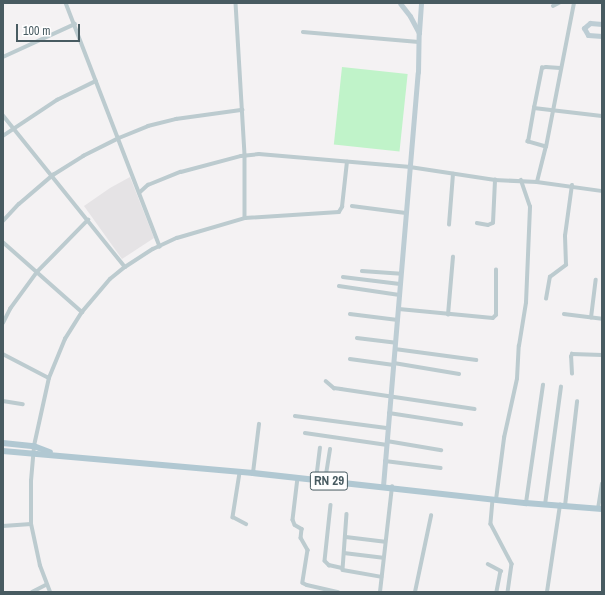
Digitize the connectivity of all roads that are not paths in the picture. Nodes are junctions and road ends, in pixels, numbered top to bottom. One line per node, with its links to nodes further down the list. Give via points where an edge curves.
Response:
1 (66, 3): 8 (street)
2 (236, 3): 18 (street)
3 (400, 3): 11 (main road)
4 (421, 3): 11 (main road)
5 (559, 3): 7 (street)
6 (574, 3): 15 (street)
7 (553, 6)
8 (75, 24): 14 (street); 16 (street)
9 (602, 24): 12 (main road, via 590,23 584,28 588,35)
10 (303, 32): 13 (street)
11 (419, 33): 13 (main road)
12 (602, 36)
13 (419, 42): 28 (main road)
14 (3, 57)
15 (560, 68): 17 (street, via 542,68); 19 (street)
16 (96, 81): 22 (street, via 57,100); 24 (street)
17 (534, 108): 19 (street); 25 (street, via 528,142)
18 (242, 110): 24 (street, via 176,119 148,126); 26 (street)
19 (554, 111): 21 (street); 25 (street)
20 (3, 115): 22 (street)
21 (602, 116)
22 (14, 128): 23 (street); 30 (street)
23 (3, 136)
24 (119, 138): 30 (street, via 82,156); 36 (street)
25 (546, 147): 33 (street)
26 (245, 155): 27 (street, via 270,154); 36 (street, via 181,172 148,185); 39 (street)
27 (347, 162): 28 (street); 39 (street, via 342,209 339,212)
28 (410, 167): 29 (street); 38 (main road)
29 (453, 174): 31 (street); 43 (street)
30 (53, 175): 40 (street); 41 (street)
31 (495, 180): 32 (street); 42 (street, via 492,223)
32 (521, 181): 33 (street); 111 (street, via 530,207 526,303 518,346 517,379 504,438)
33 (537, 182): 34 (street)
34 (572, 185): 35 (street); 57 (street, via 565,236 566,265 550,277)
35 (602, 190)
36 (139, 193): 45 (street)
37 (352, 206): 38 (street)
38 (407, 214): 51 (main road)
39 (245, 218): 45 (street)
40 (88, 220): 47 (street); 50 (street)
41 (3, 221)
42 (477, 223)
43 (449, 225)
44 (3, 242): 50 (street)
45 (160, 246): 47 (street)
46 (453, 257): 61 (street)
47 (125, 267): 59 (street, via 110,279)
48 (496, 270): 61 (street, via 496,315 493,318)
49 (362, 271): 51 (street)
50 (37, 272): 59 (street); 66 (street)
51 (401, 274): 54 (main road)
52 (343, 277): 54 (street)
53 (596, 280): 63 (street)
54 (400, 284): 56 (main road)
55 (339, 286): 56 (street)
56 (399, 295): 58 (main road)
57 (546, 299)
58 (399, 309): 61 (street); 65 (main road)
59 (82, 312): 77 (street, via 66,339)
60 (350, 314): 65 (street)
61 (448, 314)
62 (564, 314): 63 (street)
63 (591, 318): 64 (street)
64 (602, 319)
65 (398, 320): 68 (main road)
66 (3, 322)
67 (357, 338): 68 (street)
68 (396, 343): 69 (main road)
69 (395, 349): 73 (street); 74 (main road)
70 (3, 354): 77 (street)
71 (602, 355): 76 (street, via 572,354)
72 (350, 359): 74 (street)
73 (476, 360)
74 (394, 364): 75 (street); 81 (main road)
75 (459, 374)
76 (572, 374)
77 (49, 378): 94 (street)
78 (326, 381): 81 (street, via 341,390)
79 (543, 385): 112 (street)
80 (561, 387): 113 (street)
81 (391, 396): 85 (street); 86 (main road)
82 (3, 401): 84 (street)
83 (577, 402): 115 (street)
84 (23, 404)
85 (476, 408)
86 (388, 412): 89 (street); 90 (main road)
87 (295, 416): 90 (street)
88 (259, 424): 104 (street)
89 (461, 424)
90 (388, 428): 93 (main road)
91 (305, 433): 93 (street)
92 (3, 443): 94 (main road, RN 29)
93 (387, 443): 97 (street); 101 (main road)
94 (34, 446): 99 (street); 100 (main road, RN 29)
95 (320, 448): 106 (street)
96 (330, 449): 107 (street)
97 (442, 450)
98 (3, 451): 99 (main road, RN 29)
99 (33, 454): 100 (main road, RN 29); 119 (street)
100 (56, 455): 103 (main road, RN 29)
101 (385, 461): 102 (street); 109 (main road)
102 (441, 468)
103 (240, 472): 104 (main road, RN 29); 120 (street, via 233,516)
104 (253, 473): 105 (main road, RN 29)
105 (298, 478): 106 (main road, RN 29); 132 (street, via 293,520 295,525 302,529 302,538 308,550 303,583)
106 (316, 480): 107 (main road, RN 29)
107 (325, 481): 109 (main road, RN 29)
108 (602, 484): 116 (street)
109 (383, 486): 110 (main road, RN 29)
110 (392, 487): 111 (main road, RN 29); 123 (street)
111 (495, 500): 112 (main road, RN 29); 136 (street, via 491,524 512,564)
112 (526, 503): 113 (main road, RN 29)
113 (544, 505): 115 (main road, RN 29)
114 (331, 506): 127 (street, via 325,561 329,565)
115 (562, 506): 116 (main road, RN 29); 137 (street)
116 (600, 509)
117 (347, 514): 122 (street)
118 (431, 516): 134 (street)
119 (31, 524): 121 (street); 129 (street)
120 (246, 524)
121 (3, 526)
122 (346, 537): 123 (street); 124 (street)
123 (385, 542): 125 (street)
124 (344, 553): 125 (street); 127 (street)
125 (383, 558): 128 (street)
126 (488, 564): 135 (street, via 501,571)
127 (342, 568): 128 (street, via 345,571)
128 (381, 577): 133 (street)
129 (46, 585): 130 (street); 131 (street)
130 (32, 592)
131 (50, 592)
132 (338, 592)
133 (381, 592)
134 (415, 592)
135 (497, 592)
136 (508, 592)
137 (547, 592)

